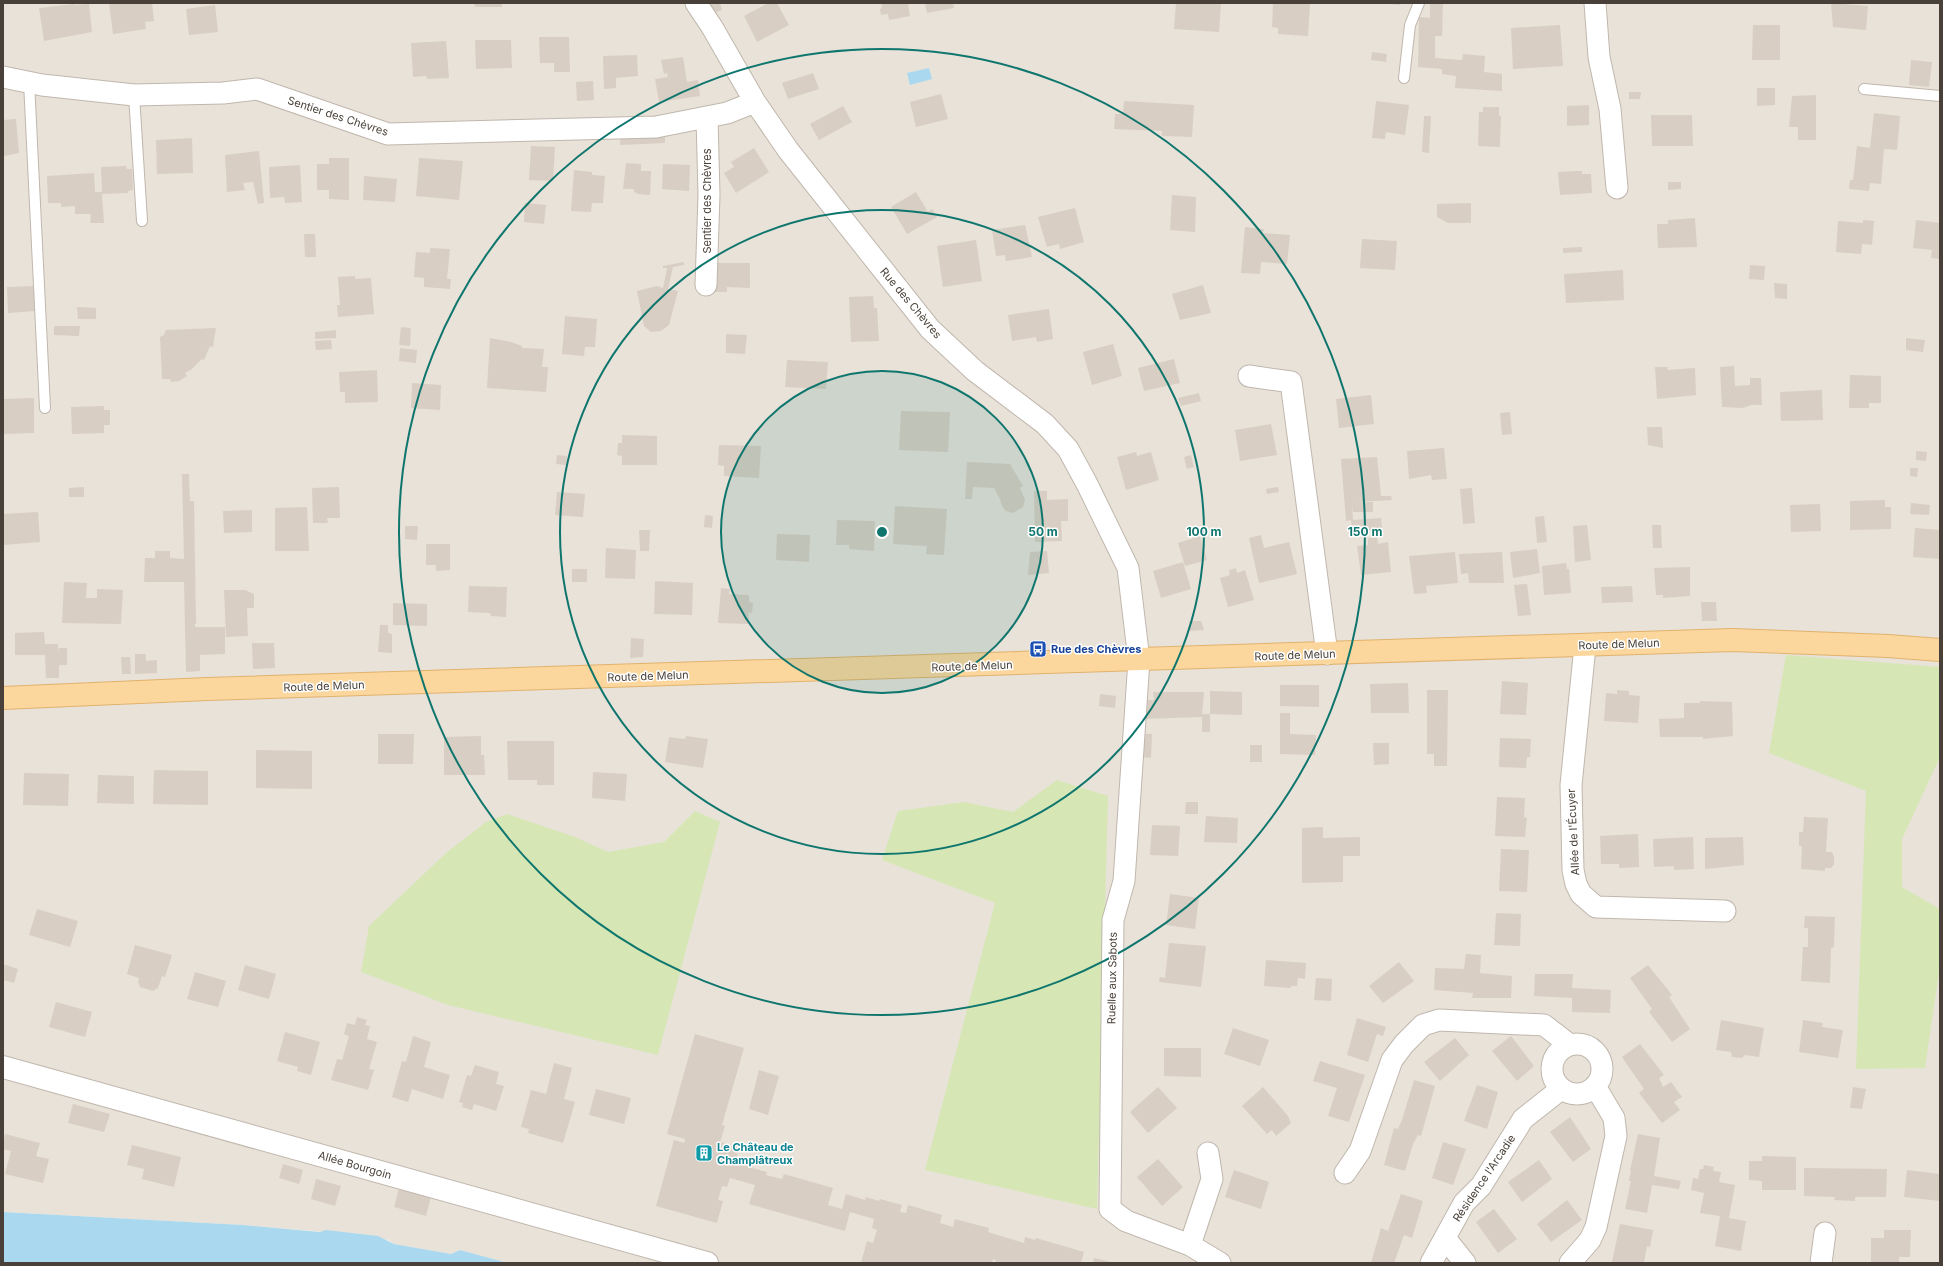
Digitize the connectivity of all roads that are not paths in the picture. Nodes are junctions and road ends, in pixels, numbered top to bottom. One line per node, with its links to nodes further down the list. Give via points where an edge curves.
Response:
1 (696, 3): 10 (street, Rue des Chèvres)
2 (1418, 3): 5 (lane, via 1410,26)
3 (1595, 3): 12 (street, via 1599,57 1610,109)
4 (3, 77): 6 (street, Sentier des Chèvres)
5 (1404, 78)
6 (35, 84): 8 (street, Sentier des Chèvres); 16 (lane)
7 (1864, 89): 9 (lane)
8 (134, 95): 11 (street, Sentier des Chèvres, via 223,93 257,89 388,134 656,127); 13 (lane)
9 (1940, 96)
10 (755, 102): 11 (street, Sentier des Chèvres, via 727,113); 20 (street, Rue des Chèvres, via 788,150 930,329 975,371 1045,424 1068,449 1128,568)
11 (707, 117): 14 (street, Sentier des Chèvres, via 709,195)
12 (1616, 188)
13 (142, 221)
14 (706, 285)
15 (1249, 376): 19 (street, via 1290,382)
16 (45, 408)
17 (1585, 646): 18 (main road, Route de Melun, via 1732,640); 19 (main road, Route de Melun); 22 (street, Allée de l'Écuyer, via 1571,785 1573,870 1581,894 1596,907)
18 (1940, 650)
19 (1327, 654): 20 (main road, Route de Melun)
20 (1139, 660): 21 (main road, Route de Melun, via 207,689); 31 (street, Ruelle aux Sabots, via 1124,880 1113,920 1110,1208 1126,1221)
21 (3, 698)
22 (1725, 911)
23 (1570, 1045): 25 (street, via 1586,1046 1598,1056 1602,1072); 26 (street, via 1557,1053 1553,1060 1552,1076); 28 (street, via 1544,1025 1439,1020 1423,1025 1392,1060 1360,1151)
24 (3, 1067): 32 (street, Allée Bourgoin)
25 (1595, 1086): 26 (street, via 1589,1091 1575,1094); 36 (street, via 1614,1118 1616,1136 1596,1227 1590,1240)
26 (1561, 1088): 30 (street, Résidence l'Arcadie, via 1523,1119 1481,1186 1464,1203)
27 (1208, 1153): 31 (street, via 1212,1179)
28 (1345, 1173)
29 (1825, 1233): 37 (street)
30 (1445, 1238): 34 (street, Résidence l'Arcadie); 35 (street)
31 (1190, 1245): 33 (street, Ruelle aux Sabots)
32 (707, 1263)
33 (1220, 1263)
34 (1431, 1263)
35 (1465, 1263)
36 (1570, 1263)
37 (1821, 1263)

